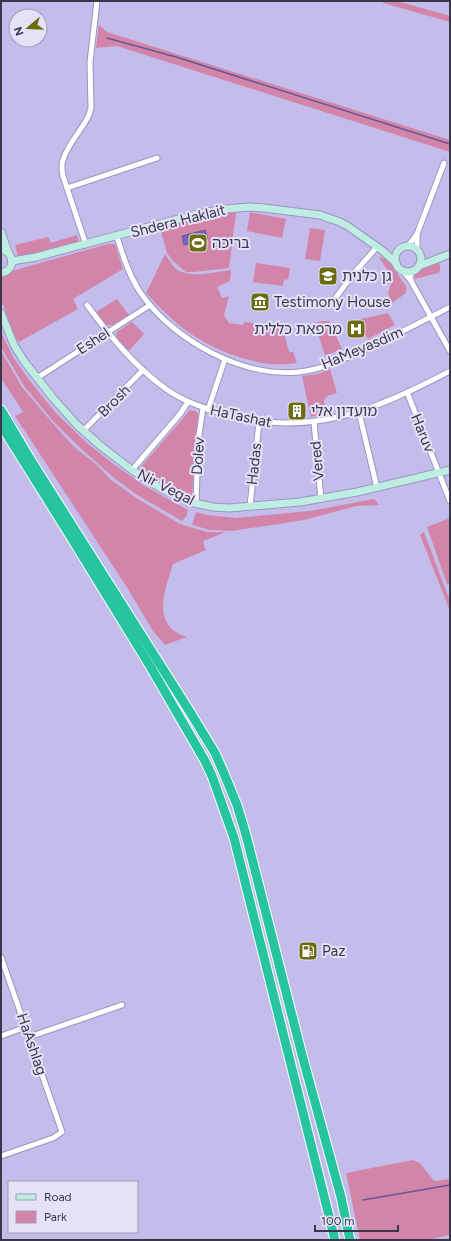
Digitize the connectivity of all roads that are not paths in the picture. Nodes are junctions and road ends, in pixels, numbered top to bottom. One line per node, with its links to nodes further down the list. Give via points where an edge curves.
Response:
1 (97, 1): 4 (street, via 90,62 90,108 86,122 62,161)
2 (157, 158): 4 (street)
3 (444, 163): 6 (street)
4 (67, 188): 8 (street)
5 (1, 232): 13 (street)
6 (417, 234): 9 (street); 15 (street)
7 (117, 237): 8 (street, Shdera Haklait); 10 (street, Shdera Haklait, via 200,213 238,207 329,217 349,227); 26 (street, HaMeyasdim, via 134,283)
8 (86, 245): 18 (street, Shdera Haklait)
9 (408, 246): 12 (street); 15 (street)
10 (377, 247): 14 (street, Shdera Haklait); 24 (street)
11 (1, 249): 13 (street)
12 (398, 250): 14 (street, via 392,253); 19 (street)
13 (8, 252): 18 (street)
14 (383, 252): 19 (street, Shdera Haklait)
15 (419, 252): 17 (street, via 430,259); 20 (street, via 421,261)
16 (450, 254): 17 (street)
17 (436, 259): 20 (street)
18 (12, 261): 22 (street, via 8,271)
19 (396, 263): 21 (street)
20 (416, 268): 21 (street, via 409,272); 23 (street, via 410,276)
21 (402, 270): 23 (street)
22 (1, 273)
23 (411, 281): 29 (street)
24 (331, 304)
25 (87, 305): 30 (street, HaTashat)
26 (150, 305): 30 (street, Eshel); 32 (street, HaMeyasdim, via 188,338)
27 (450, 307): 29 (street, HaMeyasdim)
28 (1, 314): 35 (street, Nir Vegal, via 14,345)
29 (430, 317): 31 (street); 32 (street, HaMeyasdim, via 352,355 307,370 275,372)
30 (107, 333): 33 (street, HaTashat); 35 (street, Eshel)
31 (450, 351)
32 (225, 359): 38 (street, Dolev)
33 (143, 370): 37 (street, HaTashat, via 164,388); 44 (street, Brosh)
34 (450, 371): 36 (street, HaTashat)
35 (37, 378): 44 (street, Nir Vegal)
36 (407, 392): 40 (street, HaTashat); 47 (street, Haruv)
37 (188, 402): 38 (street, HaTashat); 45 (street)
38 (205, 409): 41 (street, HaTashat); 51 (street, Dolev, via 198,442)
39 (1, 410): 60 (highway, via 190,712 215,753 226,778 254,862)
40 (359, 412): 42 (street, HaTashat); 48 (street)
41 (259, 422): 42 (street, HaTashat); 52 (street, Hadas)
42 (314, 422): 49 (street, Vered)
43 (1, 425): 59 (highway, via 150,666 212,776 234,838)
44 (83, 431): 45 (street, Nir Vegal)
45 (132, 470): 51 (street, Nir Vegal)
46 (450, 470): 47 (street, Nir Vegal)
47 (439, 474): 48 (street, Nir Vegal); 50 (street, Haruv)
48 (377, 488): 49 (street, Nir Vegal)
49 (321, 499): 52 (street, Nir Vegal)
50 (450, 502)
51 (196, 504): 52 (street, Nir Vegal, via 221,508)
52 (250, 506)
53 (1, 956): 55 (street, HaAshlag)
54 (122, 1005): 57 (street)
55 (26, 1027): 56 (street); 57 (street, HaAshlag)
56 (1, 1036)
57 (29, 1037): 58 (street, HaAshlag, via 62,1132 53,1138)
58 (1, 1156)
59 (335, 1238)
60 (350, 1239)

